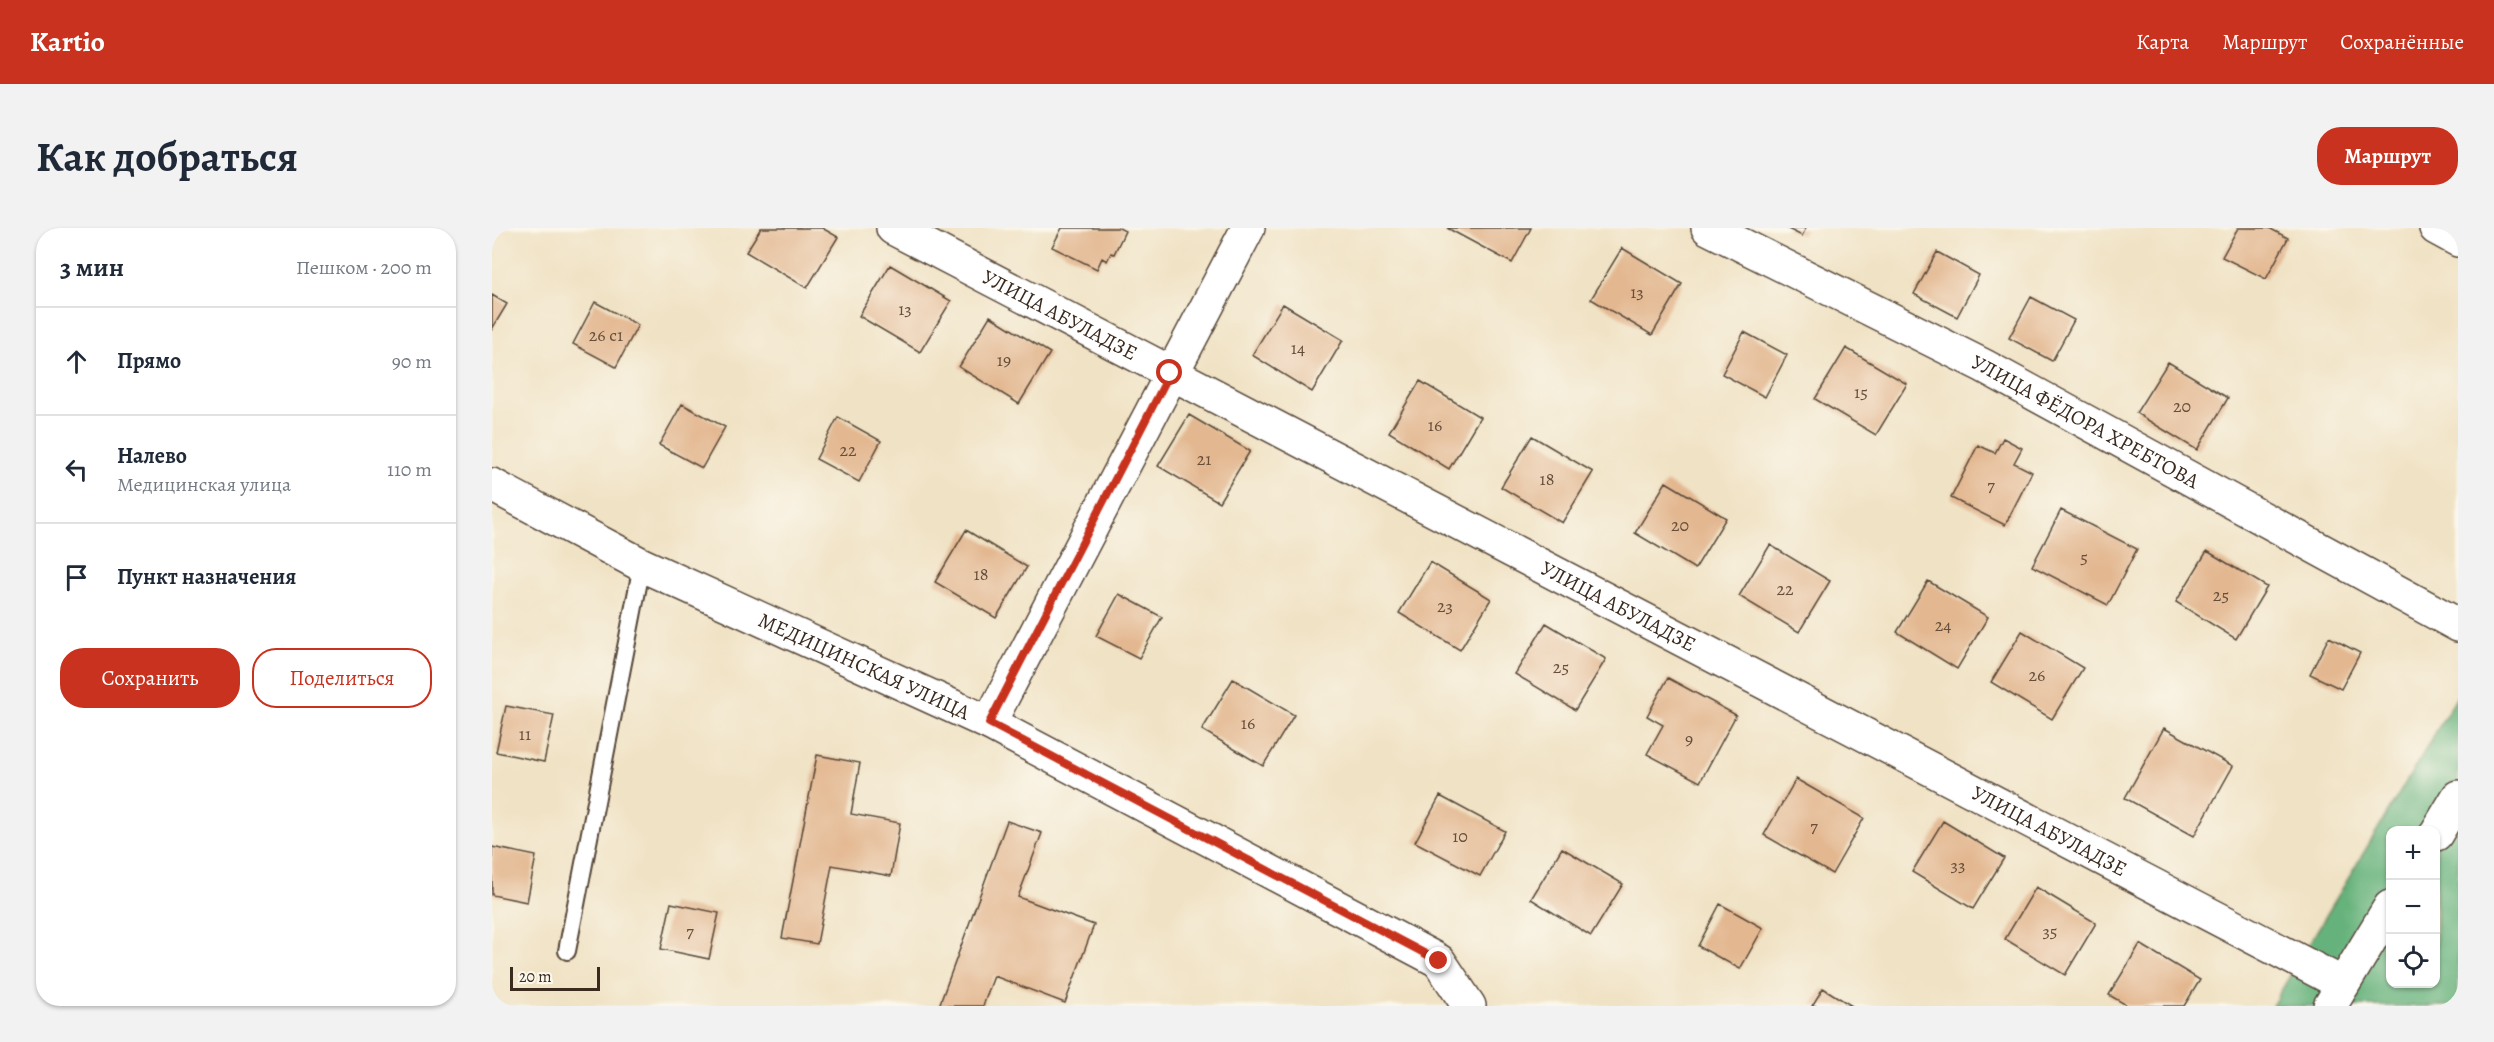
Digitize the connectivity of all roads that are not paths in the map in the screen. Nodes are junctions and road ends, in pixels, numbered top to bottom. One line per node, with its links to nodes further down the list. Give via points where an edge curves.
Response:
1 (893, 228): 6 (street, УЛИЦА АБУЛАДЗЕ)
2 (1248, 228): 6 (street)
3 (1707, 228): 9 (street, УЛИЦА ФЁДОРА ХРЕБТОВА, via 1984,366)
4 (2436, 228): 5 (street)
5 (2458, 240)
6 (1170, 373): 10 (street); 15 (street, УЛИЦА АБУЛАДЗЕ)
7 (492, 485): 8 (street, МЕДИЦИНСКАЯ УЛИЦА)
8 (642, 565): 10 (street, МЕДИЦИНСКАЯ УЛИЦА); 14 (lane)
9 (2458, 626)
10 (989, 723): 16 (street, МЕДИЦИНСКАЯ УЛИЦА, via 1439,961)
11 (2458, 798): 12 (street)
12 (2440, 827)
13 (2386, 916): 15 (street)
14 (567, 951)
15 (2340, 998)
16 (1469, 1006)

